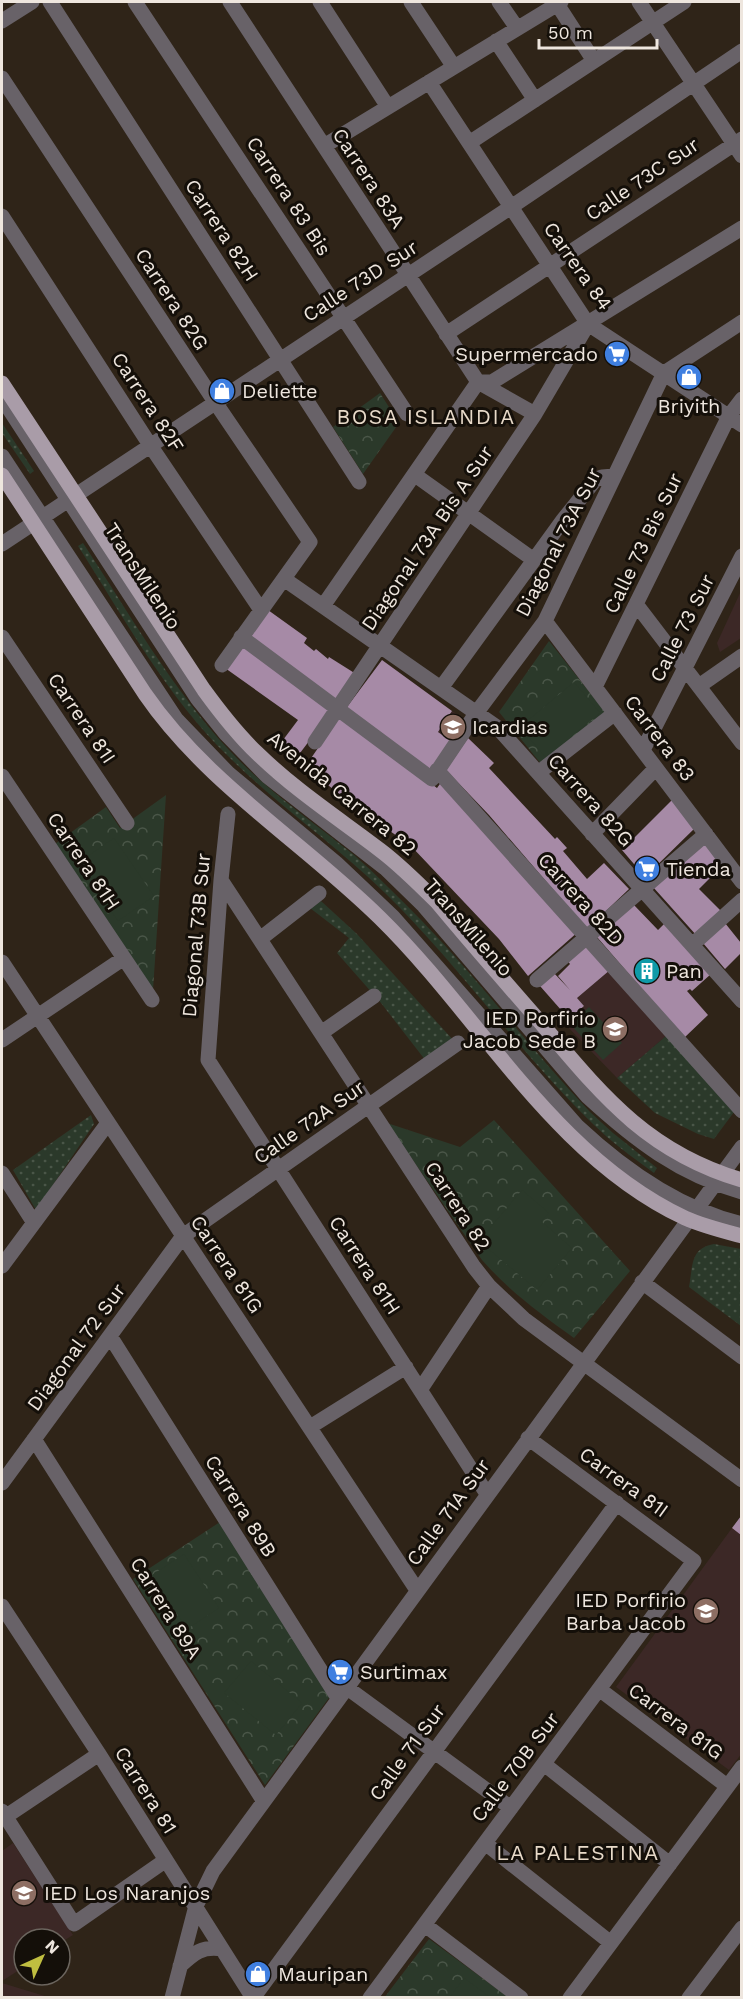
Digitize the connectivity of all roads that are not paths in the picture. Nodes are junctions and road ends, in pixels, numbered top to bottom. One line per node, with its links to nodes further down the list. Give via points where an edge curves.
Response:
1 (32, 2): 11 (street)
2 (50, 2): 35 (street, Carrera 82H)
3 (135, 2): 31 (street, Carrera 83 Bis)
4 (230, 2): 24 (street, Carrera 83A)
5 (321, 2): 22 (street)
6 (411, 2): 17 (street)
7 (499, 2): 13 (street)
8 (639, 2): 12 (street)
9 (684, 2): 12 (street)
10 (559, 3): 13 (street); 16 (street)
11 (2, 21)
12 (653, 22): 16 (street); 20 (street)
13 (517, 28): 14 (street)
14 (495, 41): 17 (street); 21 (street)
15 (741, 51): 20 (street, Calle 73D Sur)
16 (594, 61): 21 (street)
17 (454, 67): 19 (street)
18 (2, 78): 41 (street, Carrera 82G)
19 (429, 82): 22 (street); 23 (street, Carrera 84)
20 (693, 83): 25 (street); 26 (street, Calle 73D Sur)
21 (535, 100): 23 (street)
22 (388, 107): 24 (street)
23 (470, 143): 26 (street, Carrera 84)
24 (324, 146): 30 (street, Carrera 83A)
25 (739, 146): 29 (street, Calle 73C Sur)
26 (511, 207): 29 (street, Carrera 84); 30 (street, Calle 73D Sur)
27 (2, 216): 45 (street, Carrera 82F)
28 (741, 228): 33 (street)
29 (550, 266): 33 (street, Carrera 84); 34 (street, Calle 73C Sur)
30 (407, 275): 31 (street, Calle 73D Sur); 34 (street, Carrera 83A)
31 (343, 317): 35 (street, Calle 73D Sur); 42 (street, Carrera 83 Bis)
32 (741, 322): 36 (street)
33 (588, 324): 36 (street, Carrera 84); 37 (street, via 492,382); 43 (street, Diagonal 73A Bis A Sur)
34 (446, 334): 37 (street, Carrera 83A)
35 (280, 359): 41 (street, Calle 73D Sur); 50 (street, Carrera 82H)
36 (664, 373): 44 (street, Carrera 84); 49 (street, Diagonal 73A Sur)
37 (478, 382): 43 (street, Carrera 83A); 48 (street)
38 (2, 383): 51 (main road, Avenida Carrera 82)
39 (2, 398): 51 (street)
40 (741, 399): 44 (street, Calle 73 Bis Sur)
41 (215, 402): 45 (street, Calle 73D Sur); 57 (street, Carrera 82G, via 310,542)
42 (407, 414)
43 (535, 414): 52 (street, Diagonal 73A Bis A Sur)
44 (735, 421): 58 (street, Calle 73 Bis Sur)
45 (150, 445): 51 (street, Calle 73D Sur); 60 (street, Carrera 82F)
46 (2, 456): 53 (street)
47 (2, 475): 53 (main road)
48 (415, 475): 52 (street); 59 (street)
49 (614, 476): 56 (street, via 595,480); 61 (street, Diagonal 73A Sur)
50 (359, 482)
51 (72, 498): 53 (street, Calle 73D Sur); 110 (main road, Avenida Carrera 82, via 204,690 256,752 416,881 598,1090 631,1121)
52 (468, 514): 56 (street); 64 (street, Diagonal 73A Bis A Sur)
53 (38, 520): 54 (street, Calle 73D Sur); 113 (main road, via 151,702 188,748 382,920 587,1151 641,1192)
54 (2, 544)
55 (741, 556): 67 (street, Calle 73 Sur)
56 (534, 560): 69 (street)
57 (284, 579): 59 (street, Carrera 82G); 60 (street)
58 (636, 604): 67 (street); 70 (street, Calle 73 Bis Sur)
59 (323, 606): 64 (street, Carrera 82G)
60 (261, 610): 63 (street)
61 (545, 621): 70 (street, Carrera 83); 72 (street, Diagonal 73A Sur)
62 (2, 637): 82 (street, Carrera 81I)
63 (241, 637): 66 (street); 71 (street, Carrera 82D)
64 (380, 646): 69 (street, Carrera 82G); 71 (street, Diagonal 73A Bis A Sur)
65 (741, 656): 68 (street)
66 (222, 665)
67 (685, 669): 68 (street); 76 (street, Calle 73 Sur)
68 (699, 686): 75 (street)
69 (441, 687): 72 (street, Carrera 82G)
70 (596, 687): 73 (street, Carrera 83)
71 (337, 709): 74 (street, Diagonal 73A Bis A Sur); 79 (street, Carrera 82D)
72 (477, 712): 78 (street, Carrera 82G, via 498,728); 79 (street, Diagonal 73A Sur)
73 (615, 713): 76 (street, Carrera 83); 78 (street)
74 (315, 742)
75 (741, 743)
76 (643, 750): 77 (street, Carrera 83)
77 (656, 768): 83 (street); 84 (street, Carrera 83)
78 (538, 773): 83 (street, Carrera 82G)
79 (434, 774): 90 (street, Carrera 82D)
80 (2, 776): 93 (street, Carrera 81H)
81 (228, 814): 85 (street, Diagonal 73B Sur)
82 (127, 823)
83 (592, 834): 87 (street, Carrera 82G)
84 (706, 834): 86 (street, Carrera 83); 87 (street)
85 (221, 880): 91 (street, Carrera 82); 103 (street, Diagonal 73B Sur)
86 (741, 882)
87 (642, 889): 90 (street); 92 (street, Carrera 82G)
88 (319, 893): 91 (street)
89 (741, 900): 92 (street)
90 (587, 937): 95 (street); 105 (street, Carrera 82D)
91 (260, 939): 100 (street, Carrera 82)
92 (692, 945): 98 (street, Carrera 82G)
93 (124, 958): 97 (street, Carrera 81H); 99 (street)
94 (2, 962): 99 (street, Carrera 81G)
95 (537, 980)
96 (374, 996): 100 (street)
97 (152, 1000)
98 (741, 1001)
99 (37, 1016): 101 (street); 106 (street, Carrera 81G)
100 (321, 1033): 104 (street, Carrera 82)
101 (2, 1040)
102 (458, 1043): 104 (street, Calle 72A Sur)
103 (207, 1060): 108 (street, Carrera 81H)
104 (368, 1106): 108 (street, Calle 72A Sur); 120 (street, Carrera 82)
105 (741, 1111)
106 (108, 1123): 114 (street); 116 (street, Carrera 81G)
107 (741, 1147): 110 (street, Calle 71A Sur)
108 (278, 1170): 116 (street, Calle 72A Sur); 124 (street, Carrera 81H)
109 (2, 1173): 114 (street)
110 (718, 1178): 111 (main road, Avenida Carrera 82); 112 (street); 113 (street, Calle 71A Sur)
111 (741, 1180)
112 (741, 1192)
113 (692, 1214): 115 (street); 117 (main road); 119 (street, Calle 71A Sur)
114 (34, 1223): 118 (street)
115 (741, 1224)
116 (183, 1236): 121 (street, Diagonal 72 Sur); 126 (street, Carrera 81G)
117 (741, 1236)
118 (2, 1266)
119 (642, 1282): 122 (street); 123 (street, Calle 71A Sur)
120 (489, 1286): 123 (street, Carrera 82, via 524,1319); 125 (street)
121 (110, 1336): 128 (street, Diagonal 72 Sur); 137 (street, Carrera 89B)
122 (741, 1357)
123 (583, 1362): 127 (street, Calle 71A Sur); 129 (street, Carrera 82)
124 (406, 1367): 125 (street, Carrera 81H); 126 (street)
125 (420, 1390): 131 (street, Carrera 81H)
126 (310, 1427): 134 (street, Carrera 81G)
127 (528, 1438): 131 (street, Calle 71A Sur); 132 (street, Carrera 81I)
128 (34, 1439): 130 (street, Diagonal 72 Sur); 143 (street, Carrera 89A)
129 (741, 1480)
130 (2, 1483)
131 (487, 1494): 134 (street, Calle 71A Sur)
132 (617, 1503): 133 (street, Carrera 81I); 138 (street, Calle 71 Sur)
133 (694, 1561): 136 (street, Calle 70B Sur)
134 (417, 1590): 137 (street, Calle 71A Sur)
135 (2, 1606): 139 (street, Carrera 81)
136 (599, 1689): 140 (street, Calle 70B Sur); 142 (street, Carrera 81G)
137 (342, 1693): 138 (street); 143 (street, Calle 71A Sur)
138 (434, 1752): 144 (street); 156 (street, Calle 71 Sur)
139 (99, 1754): 145 (street); 147 (street, Carrera 81)
140 (544, 1764): 144 (street, Calle 70B Sur); 148 (street)
141 (741, 1767): 142 (street)
142 (728, 1786): 148 (street)
143 (263, 1800): 149 (street, Calle 71A Sur, via 213,1871)
144 (511, 1808): 146 (street, Calle 70B Sur)
145 (3, 1814): 147 (street, via 74,1924)
146 (485, 1843): 150 (street, Calle 70B Sur); 152 (street)
147 (166, 1860): 149 (street, Carrera 81)
148 (670, 1864): 152 (street)
149 (196, 1906): 153 (street, Carrera 81); 154 (street, Calle 71A Sur)
150 (425, 1925): 157 (street, Calle 70B Sur); 158 (street)
151 (741, 1928): 160 (street)
152 (611, 1943): 159 (street)
153 (222, 1949): 154 (street, via 197,1950); 156 (street, Carrera 81)
154 (180, 1966): 155 (street, Calle 71A Sur)
155 (172, 1998)
156 (253, 1998)
157 (370, 1998)
158 (521, 1998)
159 (570, 1998)
160 (688, 1998)

